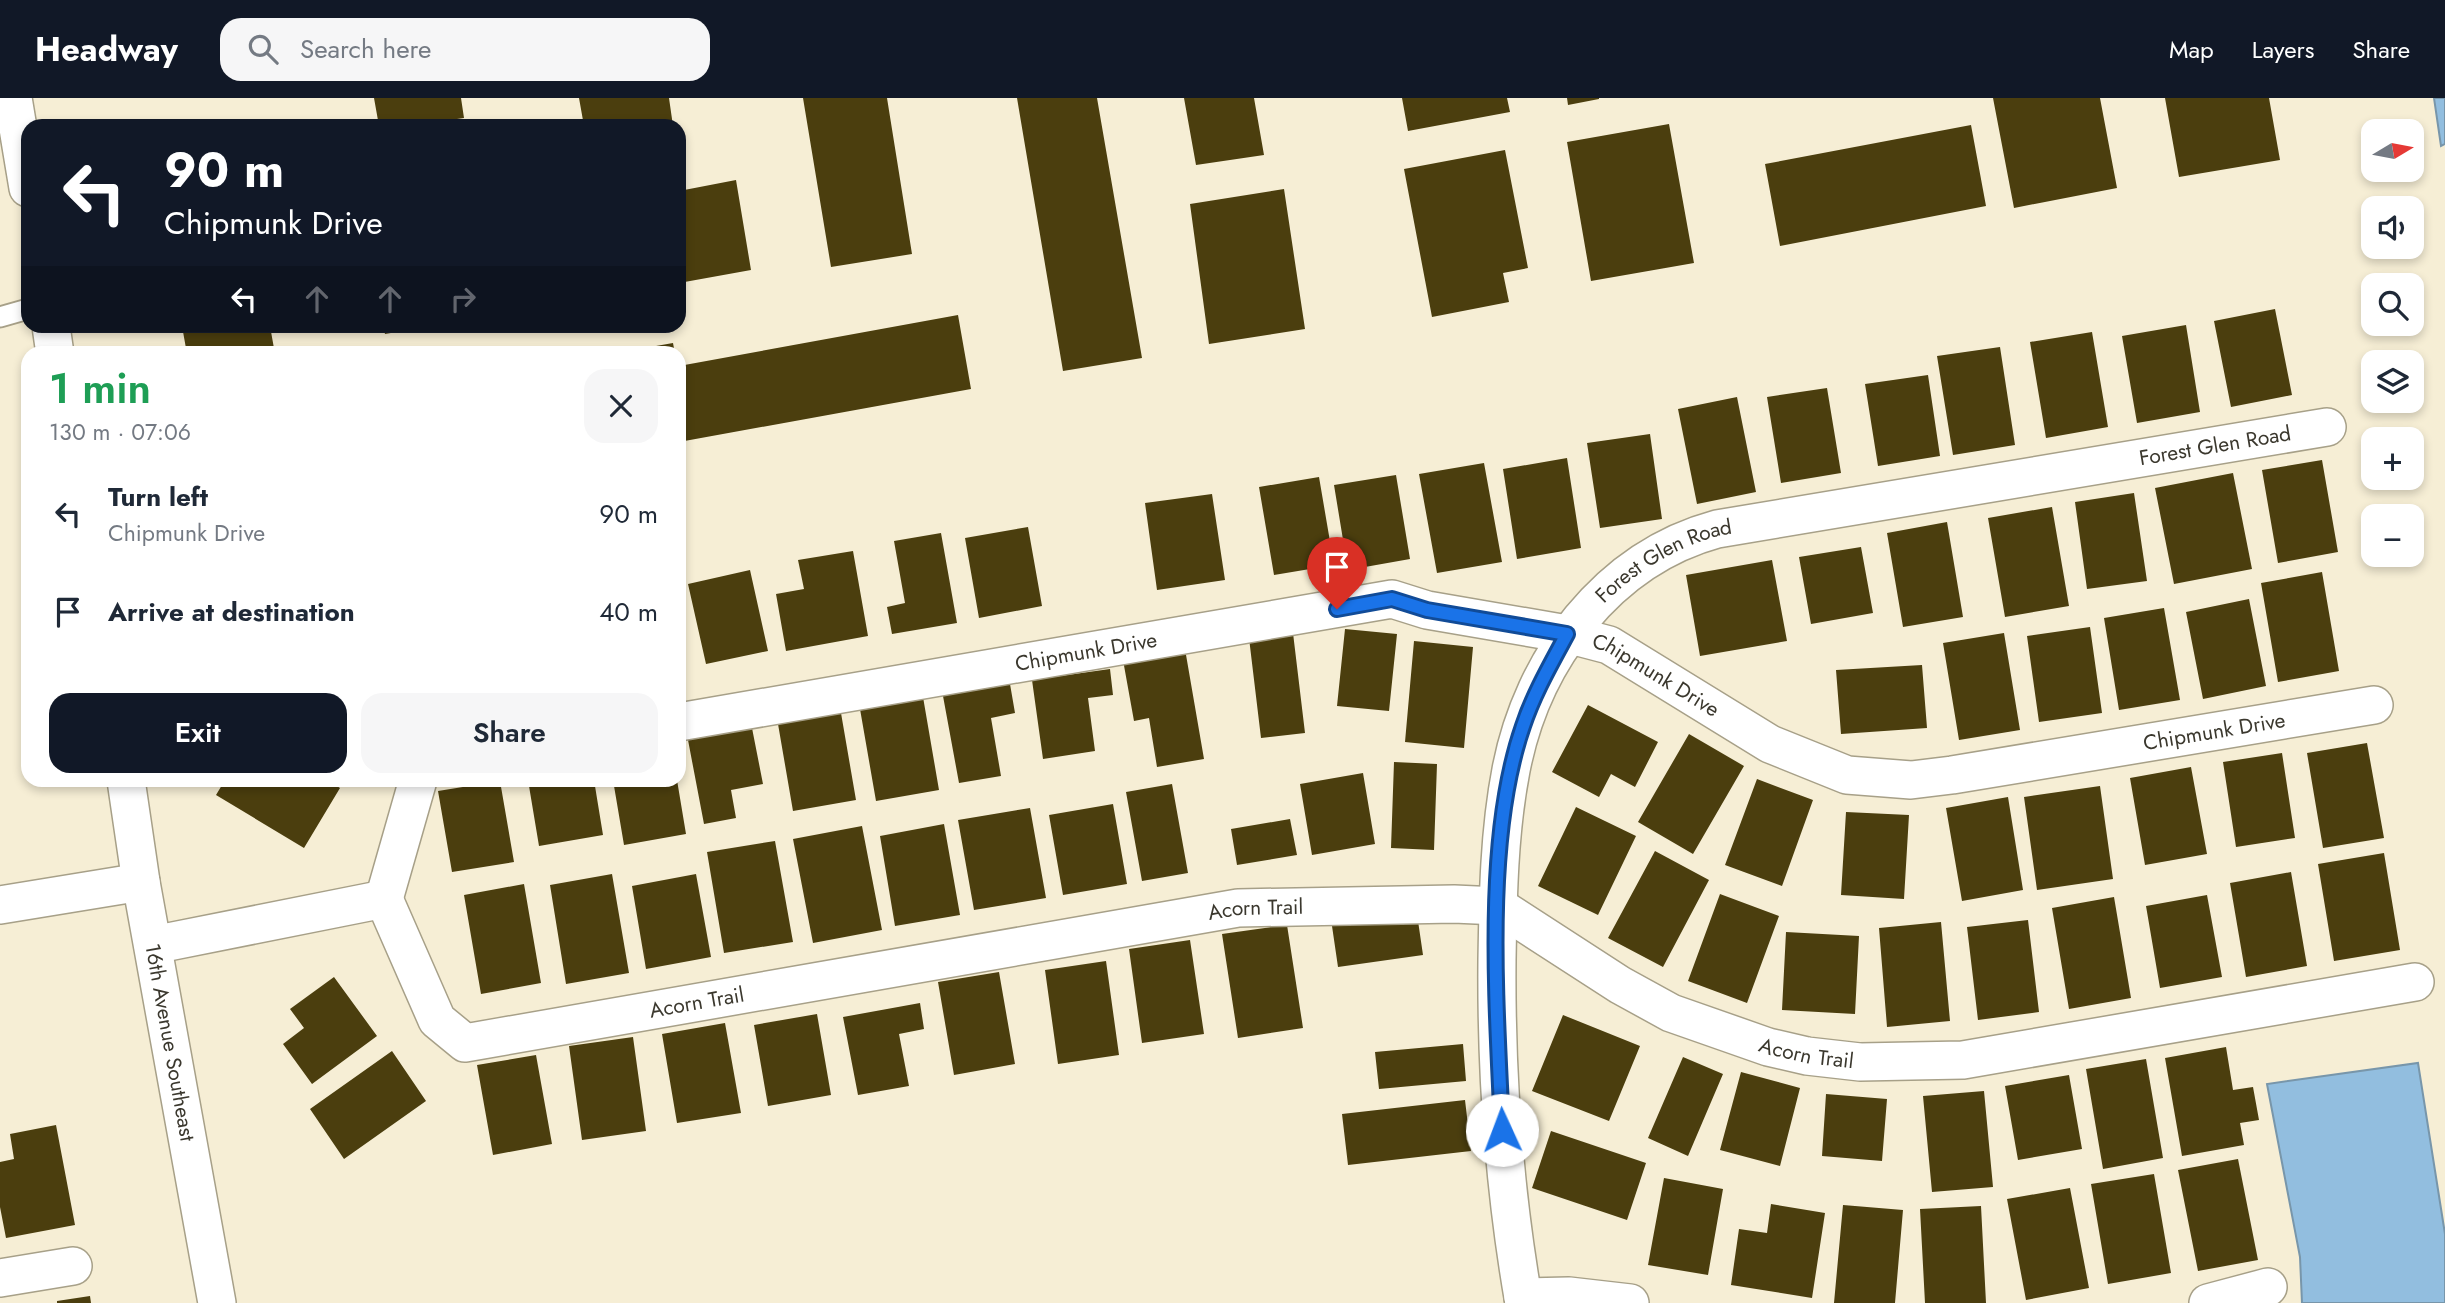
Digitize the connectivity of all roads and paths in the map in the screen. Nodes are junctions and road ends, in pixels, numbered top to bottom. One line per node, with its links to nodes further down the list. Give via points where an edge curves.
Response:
1 (13, 98): 2 (street)
2 (21, 146)
3 (21, 311): 4 (lane)
4 (0, 317)
5 (2327, 427): 6 (street, Forest Glen Road, via 1717,529 1689,537 1637,565)
6 (1567, 634): 7 (street, Chipmunk Drive, via 1609,645 1770,744 1806,761 1847,775 1879,779 1952,775); 8 (street, Chipmunk Drive, via 1427,610 1392,599); 14 (street, Forest Glen Road, via 1538,687 1511,769)
7 (2374, 705)
8 (686, 721)
9 (127, 787): 11 (street, 16th Avenue Southeast)
10 (416, 787): 12 (street)
11 (141, 881): 13 (street); 15 (street, 16th Avenue Southeast)
12 (384, 899): 14 (street, Acorn Trail, via 437,1020 466,1043 1238,908); 15 (street)
13 (0, 905)
14 (1498, 906): 16 (street, Acorn Trail, via 1671,1013 1768,1047 1860,1062 1985,1056); 20 (street, Forest Glen Road, via 1503,1156)
15 (153, 945): 21 (street, 16th Avenue Southeast)
16 (2415, 982)
17 (74, 1266): 18 (street)
18 (0, 1278)
19 (2267, 1287): 23 (street)
20 (1524, 1300): 22 (street, via 1569,1296)
21 (217, 1303)
22 (1630, 1303)
23 (2208, 1303)

